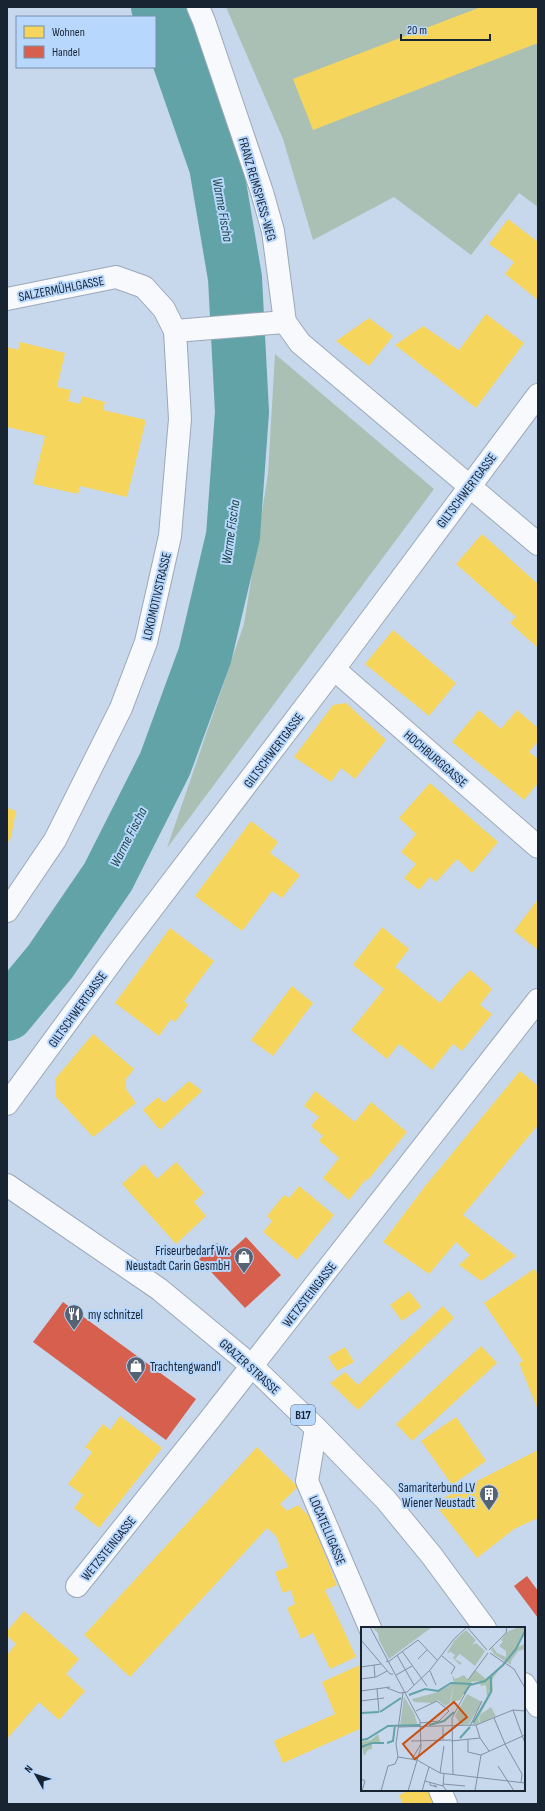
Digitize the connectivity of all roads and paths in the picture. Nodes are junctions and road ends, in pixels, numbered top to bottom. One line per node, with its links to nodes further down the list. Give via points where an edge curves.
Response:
1 (198, 7): 4 (street, FRANZ REIMSPIESS-WEG, via 273,231)
2 (116, 277): 3 (street, SALZERMÜHLGASSE); 5 (street, LOKOMOTIVSTRASSE, via 144,287 164,309)
3 (7, 299)
4 (285, 322): 5 (street); 7 (street, FRANZ REIMSPIESS-WEG, via 300,343)
5 (175, 331): 11 (street, LOKOMOTIVSTRASSE, via 180,419 170,536 146,642 121,708 55,840)
6 (538, 395): 7 (street, GILTSCHWERTGASSE)
7 (469, 486): 8 (street, FRANZ REIMSPIESS-WEG); 9 (street, GILTSCHWERTGASSE)
8 (538, 544)
9 (334, 669): 10 (street, HOCHBURGGASSE); 13 (street, GILTSCHWERTGASSE, via 118,953)
10 (538, 847)
11 (7, 911)
12 (538, 1000): 15 (street, WETZSTEINGASSE)
13 (7, 1104)
14 (7, 1185): 15 (street, GRAZER STRASSE / B17, via 159,1289)
15 (252, 1366): 16 (street, GRAZER STRASSE / B17); 17 (street, WETZSTEINGASSE)
16 (316, 1428): 18 (street, LOCATELLIGASSE, via 307,1481); 19 (street, GRAZER STRASSE / B17, via 386,1500 428,1550)
17 (77, 1586)
18 (370, 1627)
19 (484, 1627)
20 (525, 1686): 21 (street)
21 (538, 1706)
22 (440, 1791): 23 (street)
23 (446, 1804)

